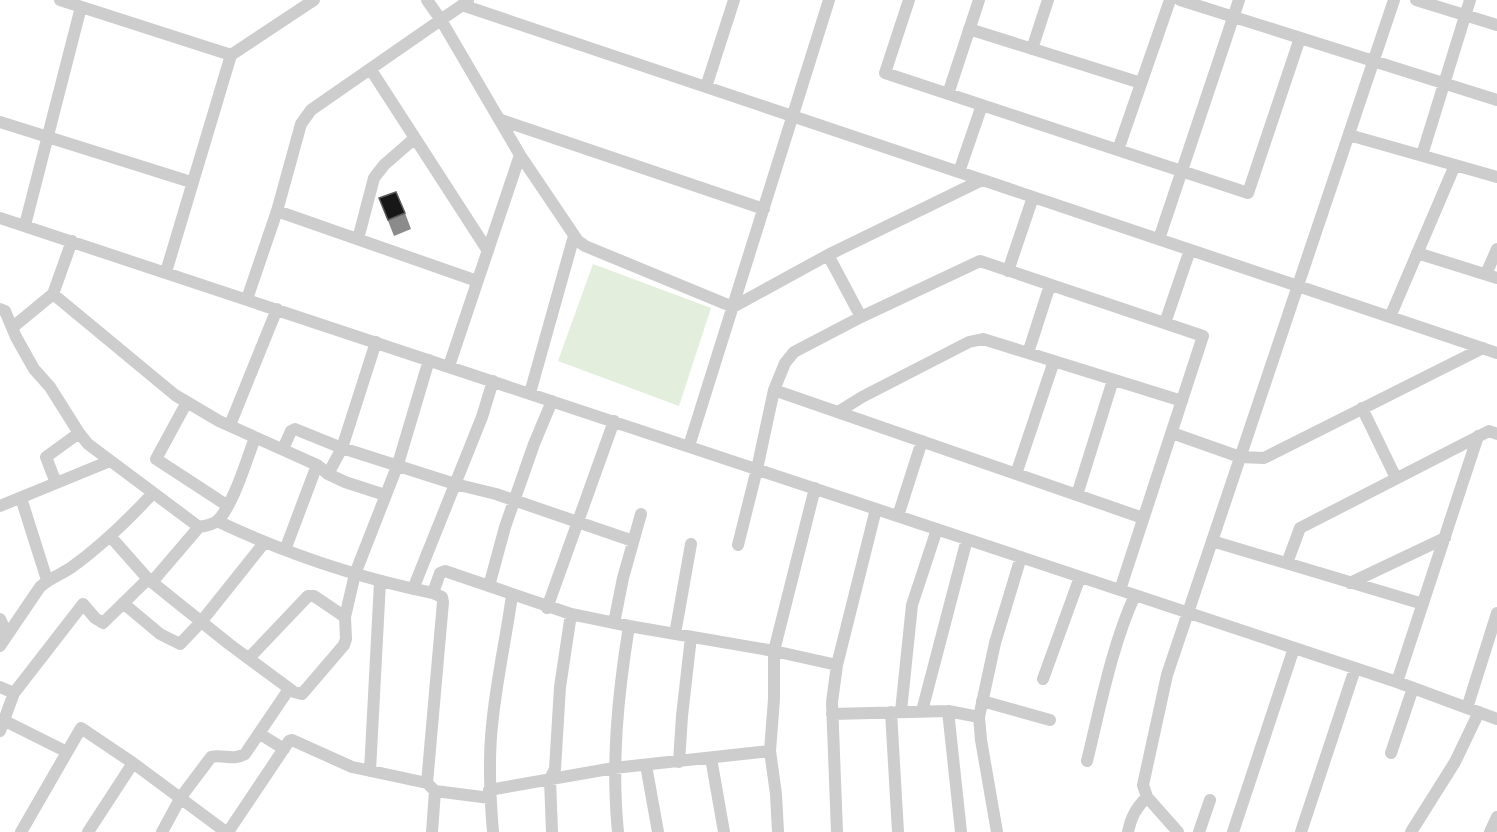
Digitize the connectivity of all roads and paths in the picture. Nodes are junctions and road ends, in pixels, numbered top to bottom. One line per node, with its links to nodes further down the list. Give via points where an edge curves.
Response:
1 (60, 0): 16 (street)
2 (314, 0): 24 (street)
3 (427, 0): 19 (street)
4 (734, 0): 29 (street)
5 (830, 0): 33 (street)
6 (909, 0): 30 (street, via 885,73)
7 (979, 0): 21 (street)
8 (1048, 0): 23 (street)
9 (1170, 0): 27 (street)
10 (1180, 0): 18 (street)
11 (1239, 0): 18 (street)
12 (1394, 0): 25 (street)
13 (1416, 0): 17 (street)
14 (1470, 0): 17 (street)
15 (465, 3): 19 (street); 29 (street)
16 (81, 7): 24 (street); 37 (street)
17 (1465, 15): 20 (street); 28 (street)
18 (1233, 17): 22 (street); 43 (street)
19 (441, 20): 26 (street); 34 (street)
20 (1497, 25)
21 (969, 30): 23 (street); 30 (street)
22 (1300, 38): 25 (street); 43 (street, via 1248,193)
23 (1032, 49): 27 (street)
24 (231, 55): 47 (street)
25 (1374, 61): 28 (street); 36 (street)
26 (371, 70): 38 (street); 50 (street, via 305,117)
27 (1142, 83): 39 (street)
28 (1444, 83): 31 (street); 41 (street)
29 (706, 87): 33 (street)
30 (948, 94): 32 (street)
31 (1497, 100)
32 (982, 105): 39 (street); 44 (street)
33 (793, 116): 44 (street); 49 (street)
34 (501, 120): 40 (street); 49 (street)
35 (0, 122): 37 (street)
36 (1349, 135): 41 (street); 67 (street)
37 (47, 136): 47 (street); 52 (street)
38 (415, 138): 54 (street, via 374,178); 59 (street)
39 (1118, 150): 43 (street)
40 (520, 154): 53 (street); 59 (street)
41 (1422, 155): 42 (street)
42 (1455, 165): 45 (street); 60 (street)
43 (1182, 171): 55 (street)
44 (959, 172): 46 (street)
45 (1497, 177)
46 (982, 180): 48 (street); 61 (street)
47 (191, 182): 63 (street)
48 (1033, 197): 55 (street); 62 (street)
49 (764, 209): 70 (street)
50 (277, 211): 54 (street); 69 (street)
51 (0, 218): 52 (street)
52 (25, 225): 56 (street)
53 (574, 236): 70 (street, via 585,246); 87 (street)
54 (358, 239): 65 (street)
55 (1159, 239): 58 (street)
56 (72, 241): 63 (street); 68 (street)
57 (1497, 249): 64 (street)
58 (1190, 250): 67 (street); 75 (street)
59 (488, 251): 65 (street)
60 (1418, 253): 64 (street); 74 (street)
61 (828, 255): 70 (street); 73 (street)
62 (1008, 271): 66 (street); 73 (street, via 980,261)
63 (166, 272): 69 (street)
64 (1491, 276)
65 (477, 281): 83 (street)
66 (1050, 285): 75 (street); 79 (street)
67 (1298, 286): 74 (street); 104 (street)
68 (53, 294): 76 (street); 90 (street)
69 (247, 299): 72 (street)
70 (733, 307): 101 (street)
71 (0, 309): 76 (street)
72 (277, 309): 77 (street); 94 (street)
73 (861, 317): 86 (street, via 794,352)
74 (1390, 317): 78 (street)
75 (1165, 323): 89 (street, via 1203,336)
76 (13, 327): 95 (street, via 34,369)
77 (376, 342): 81 (street); 102 (street)
78 (1483, 348): 80 (street); 91 (street)
79 (1028, 353): 82 (street); 92 (street, via 983,339 969,342)
80 (1497, 353)
81 (429, 360): 83 (street); 106 (street)
82 (1054, 361): 84 (street); 110 (street)
83 (449, 366): 85 (street)
84 (1113, 380): 89 (street); 117 (street)
85 (493, 381): 87 (street); 113 (street)
86 (774, 390): 92 (street); 108 (street)
87 (530, 393): 88 (street)
88 (552, 401): 93 (street); 119 (street)
89 (1182, 401): 96 (street)
90 (187, 402): 94 (street); 121 (street, via 156,459)
91 (1362, 408): 104 (street, via 1264,458); 111 (street)
92 (838, 412): 100 (street)
93 (614, 421): 101 (street); 127 (street)
94 (230, 425): 99 (street)
95 (79, 433): 105 (street); 112 (street, via 45,457)
96 (1172, 433): 104 (street); 125 (street)
97 (1497, 434): 98 (street, via 1489,431)
98 (1478, 436): 111 (street); 131 (street)
99 (255, 438): 103 (street); 121 (street)
100 (922, 441): 110 (street); 124 (street)
101 (689, 446): 108 (street)
102 (342, 448): 103 (street, via 295,429); 106 (street); 109 (street)
103 (283, 449): 107 (street)
104 (1240, 457): 134 (street)
105 (110, 461): 112 (street); 115 (street)
106 (398, 464): 113 (street); 116 (street)
107 (317, 465): 109 (street); 138 (street)
108 (757, 469): 114 (street); 137 (street)
109 (328, 474): 116 (street)
110 (1016, 474): 117 (street)
111 (1396, 478): 140 (street, via 1300,528)
112 (56, 483): 118 (street)
113 (455, 484): 119 (street); 148 (street)
114 (815, 488): 122 (street); 168 (street)
115 (153, 494): 128 (street); 130 (street)
116 (386, 495): 141 (street)
117 (1077, 495): 125 (street)
118 (21, 498): 120 (street); 143 (street)
119 (515, 501): 127 (street); 147 (street)
120 (0, 506)
121 (228, 506): 126 (street)
122 (876, 509): 124 (street); 170 (street)
123 (641, 514): 133 (street)
124 (898, 516): 129 (street)
125 (1143, 518): 149 (street)
126 (217, 521): 128 (street); 135 (street)
127 (577, 524): 133 (street); 155 (street)
128 (199, 527): 144 (street)
129 (937, 529): 132 (street); 180 (street, via 912,604)
130 (110, 536): 143 (street, via 71,567); 144 (street)
131 (1445, 538): 146 (street); 154 (street)
132 (968, 539): 139 (street); 181 (street)
133 (633, 541): 162 (street)
134 (1212, 541): 140 (street); 156 (street)
135 (264, 543): 138 (street); 161 (street)
136 (690, 544): 164 (street)
137 (738, 545)
138 (285, 550): 141 (street)
139 (1021, 557): 142 (street); 178 (street)
140 (1287, 563): 146 (street)
141 (355, 574): 145 (street); 159 (street)
142 (1080, 577): 149 (street); 172 (street)
143 (47, 580): 166 (street)
144 (150, 580): 153 (street); 161 (street)
145 (380, 582): 148 (street); 199 (street)
146 (1350, 583): 154 (street)
147 (489, 586): 150 (street, via 444,571); 151 (street)
148 (413, 589): 150 (street)
149 (1120, 590): 152 (street)
150 (433, 593): 201 (street, via 442,597 443,602)
151 (512, 595): 155 (street); 202 (street, via 492,727)
152 (1135, 595): 156 (street); 194 (street)
153 (123, 603): 161 (street, via 160,634 180,644); 177 (street, via 103,623 83,604)
154 (1423, 604): 173 (street)
155 (547, 608): 158 (street)
156 (1187, 612): 167 (street); 204 (street, via 1156,720 1143,785)
157 (1497, 613): 179 (street)
158 (571, 614): 162 (street); 200 (street, via 560,687 555,769)
159 (345, 617): 169 (street, via 308,596); 176 (street, via 346,639 338,654 306,691 298,694)
160 (0, 619): 166 (street)
161 (201, 622): 169 (street)
162 (614, 623): 163 (street)
163 (629, 626): 164 (street); 198 (street)
164 (675, 634): 165 (street)
165 (691, 637): 168 (street); 195 (street)
166 (4, 641)
167 (1294, 648): 171 (street); 225 (street)
168 (774, 651): 170 (street); 190 (street)
169 (249, 658): 176 (street)
170 (837, 665): 183 (street)
171 (1355, 669): 173 (street); 226 (street)
172 (1043, 680)
173 (1397, 682): 175 (street)
174 (0, 687): 177 (street)
175 (1413, 688): 179 (street); 192 (street)
176 (289, 689): 188 (street)
177 (14, 693): 187 (street)
178 (982, 702): 184 (street); 186 (street)
179 (1473, 710): 185 (street); 227 (street, via 1455,762)
180 (896, 711): 181 (street); 183 (street); 219 (street)
181 (922, 711): 182 (street)
182 (948, 711): 184 (street); 220 (street)
183 (832, 714): 218 (street)
184 (979, 717): 221 (street)
185 (1497, 719)
186 (1050, 720)
187 (3, 726): 191 (street)
188 (260, 734): 189 (street); 203 (street, via 239,758 211,757)
189 (284, 749): 199 (street, via 294,740); 210 (street)
190 (770, 751): 193 (street); 217 (street)
191 (67, 752): 196 (street, via 81,728); 207 (street)
192 (1391, 753)
193 (711, 758): 195 (street); 216 (street)
194 (1087, 761)
195 (679, 762): 197 (street)
196 (133, 763): 203 (street); 208 (street)
197 (646, 765): 198 (street); 215 (street)
198 (614, 768): 200 (street); 214 (street)
199 (370, 771): 201 (street)
200 (550, 778): 202 (street); 213 (street)
201 (431, 787): 202 (street); 211 (street)
202 (490, 794): 212 (street)
203 (181, 797): 209 (street); 210 (street)
204 (1147, 797): 222 (street, via 1130,819); 223 (street)
205 (1210, 800): 224 (street)
206 (1497, 817): 228 (street)
207 (21, 832)
208 (88, 832)
209 (162, 832)
210 (227, 832)
211 (432, 832)
212 (493, 832)
213 (552, 832)
214 (618, 832)
215 (658, 832)
216 (724, 832)
217 (778, 832)
218 (837, 832)
219 (898, 832)
220 (961, 832)
221 (997, 832)
222 (1128, 832)
223 (1178, 832)
224 (1199, 832)
225 (1233, 832)
226 (1300, 832)
227 (1411, 832)
228 (1490, 832)

